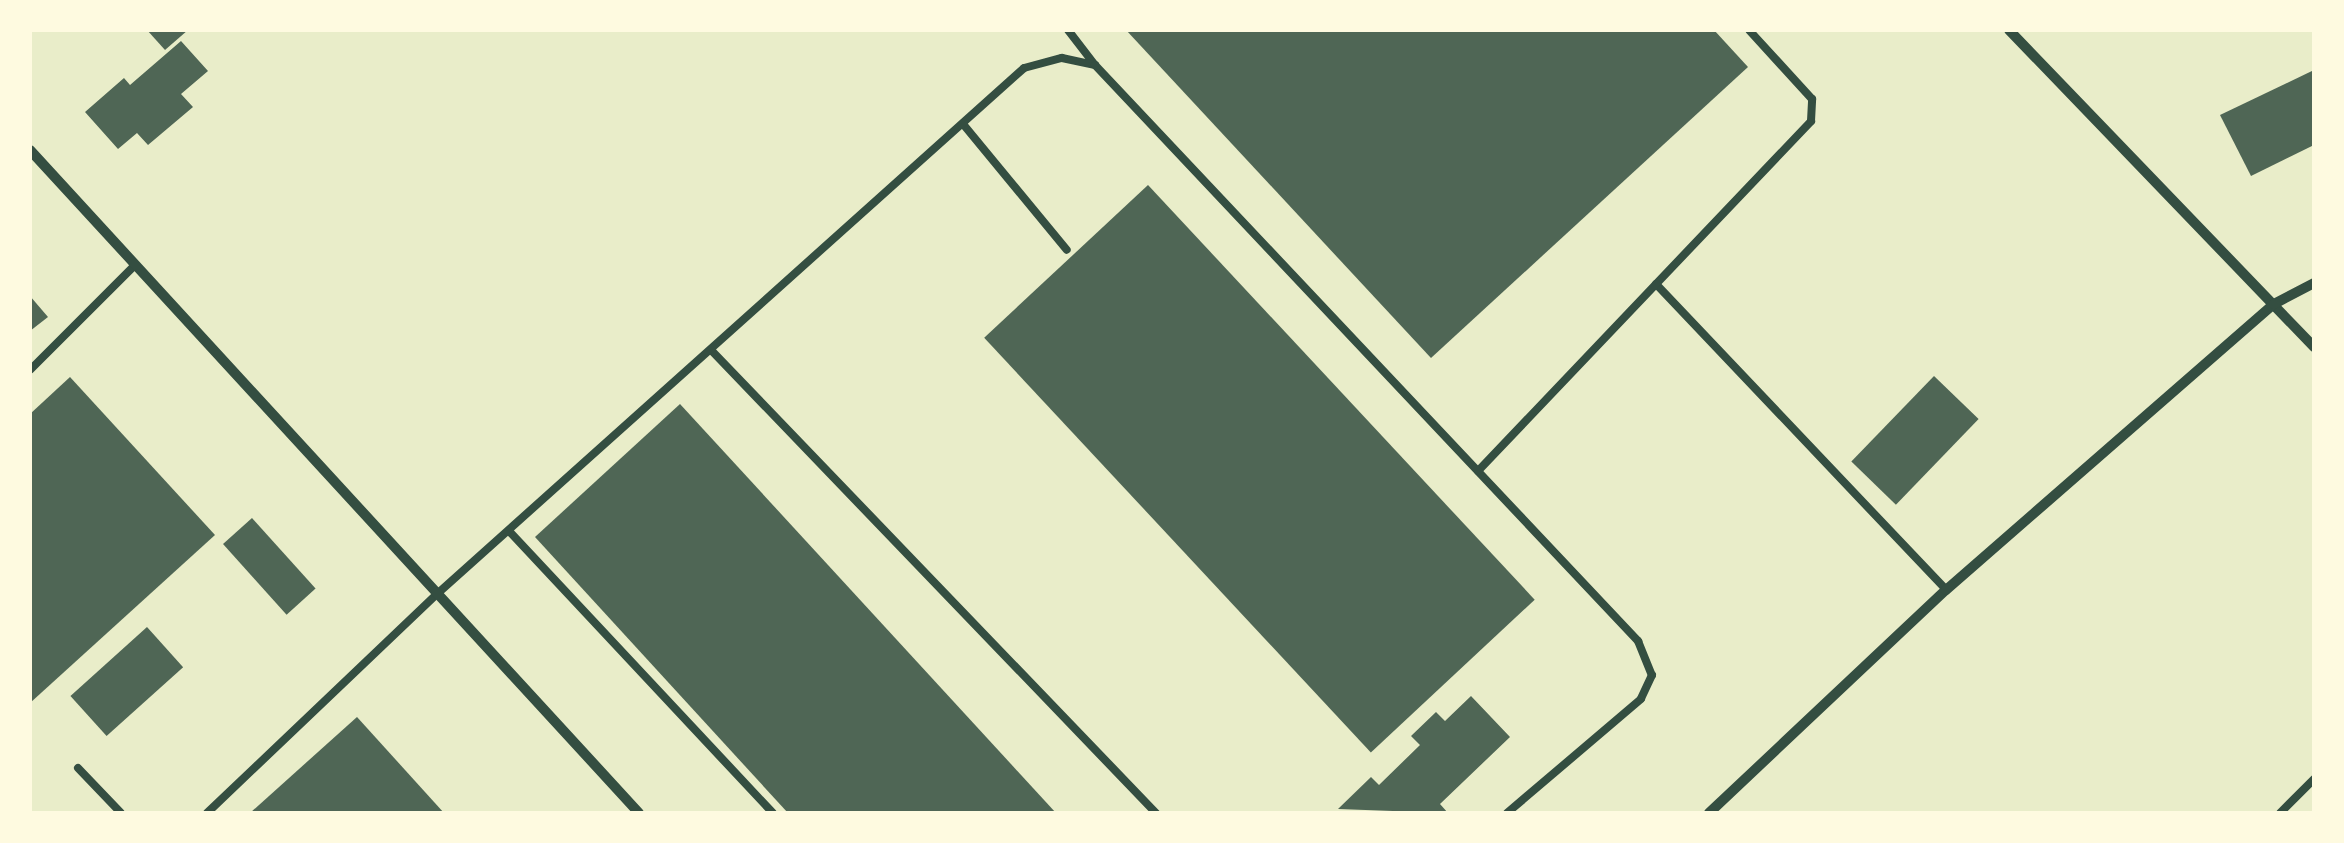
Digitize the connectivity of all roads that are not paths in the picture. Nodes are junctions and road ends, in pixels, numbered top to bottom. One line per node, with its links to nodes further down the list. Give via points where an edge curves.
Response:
1 (1068, 30): 4 (lane)
2 (1749, 30): 10 (lane, via 1812,99 1810,121)
3 (2008, 30): 11 (street)
4 (1095, 65): 5 (lane, via 1062,58 1024,68); 15 (lane)
5 (963, 124): 7 (lane); 13 (lane)
6 (30, 150): 8 (street)
7 (1067, 250)
8 (135, 265): 14 (lane); 18 (street)
9 (2314, 283): 11 (street)
10 (1656, 284): 15 (lane); 17 (lane)
11 (2274, 304): 12 (street); 17 (street)
12 (2314, 347)
13 (712, 351): 16 (lane); 25 (lane)
14 (30, 370)
15 (1478, 471): 26 (lane, via 1638,641 1652,675 1641,699)
16 (509, 531): 18 (lane); 24 (lane)
17 (1946, 590): 27 (street)
18 (437, 594): 22 (lane); 23 (street)
19 (78, 768): 21 (lane)
20 (2314, 778): 28 (lane)
21 (121, 813)
22 (207, 813)
23 (639, 813)
24 (773, 813)
25 (1156, 813)
26 (1508, 813)
27 (1709, 813)
28 (2280, 813)

